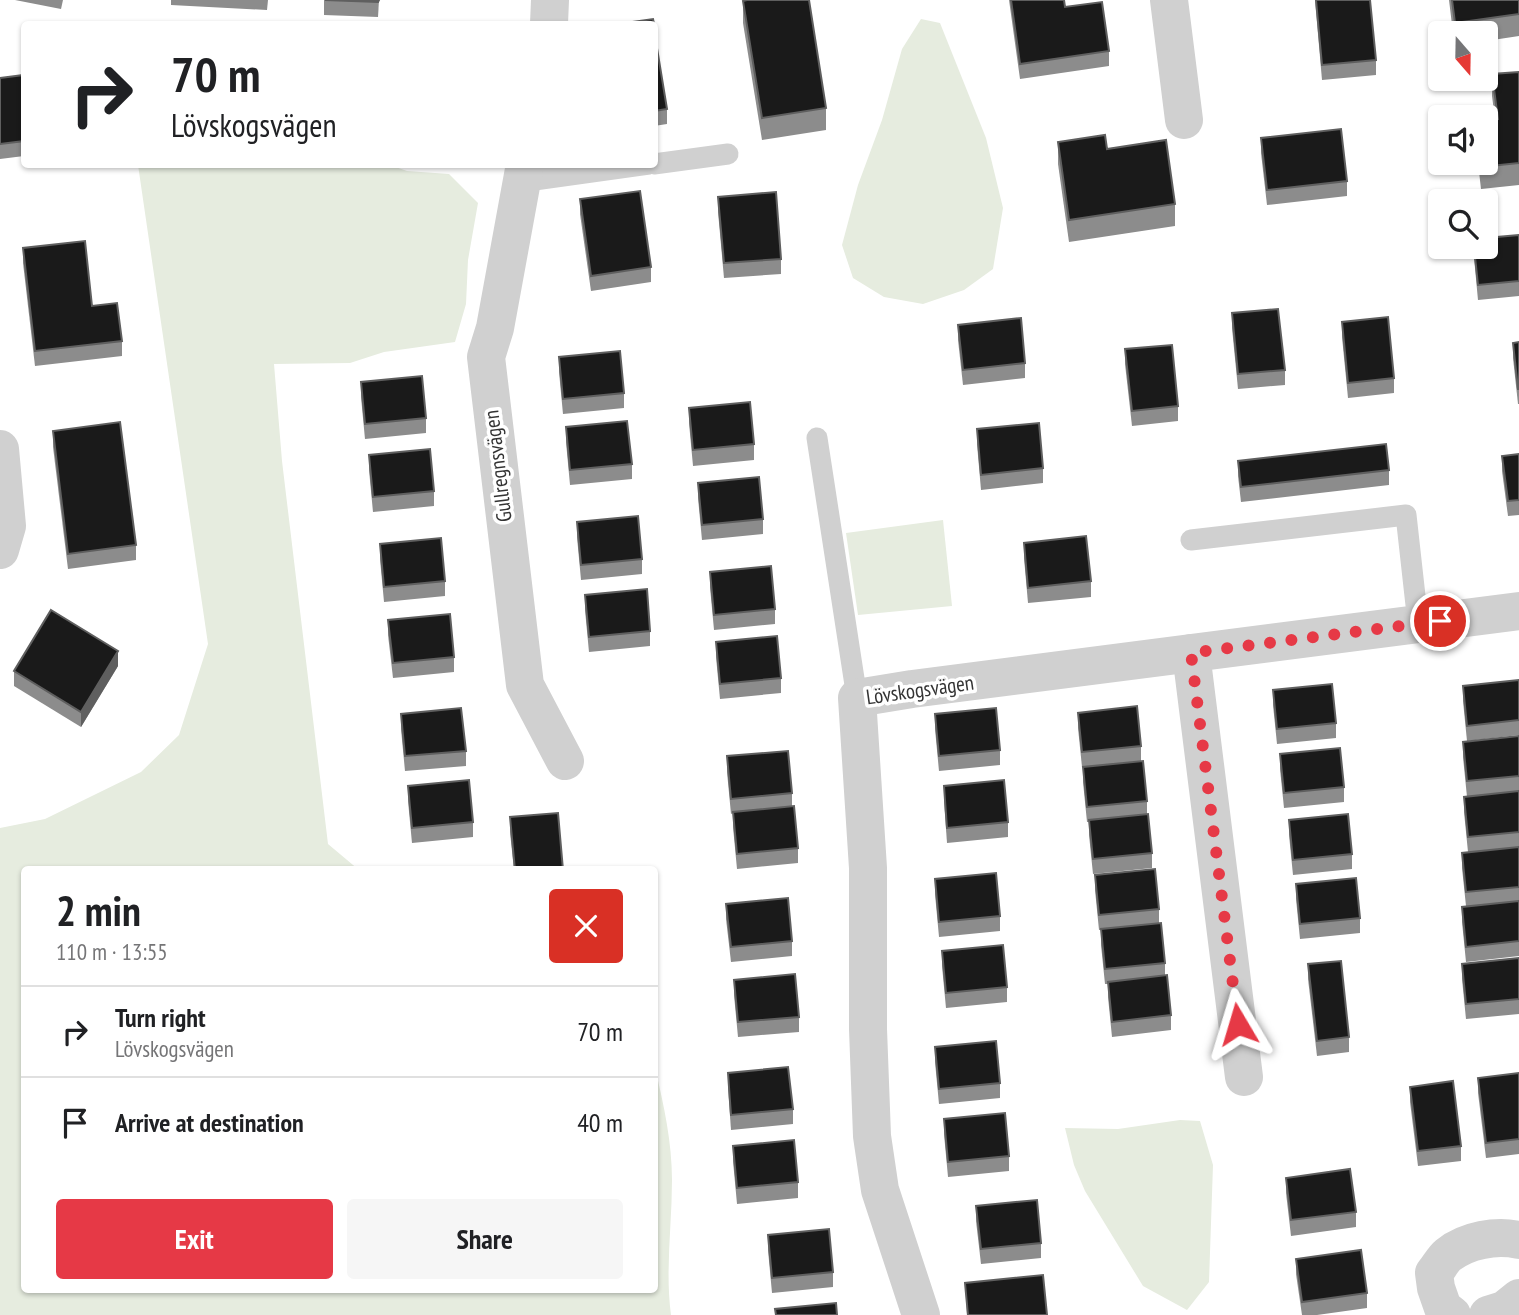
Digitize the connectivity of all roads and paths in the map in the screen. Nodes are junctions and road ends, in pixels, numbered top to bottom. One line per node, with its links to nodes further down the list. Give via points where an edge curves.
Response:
1 (550, 0): 3 (street)
2 (1169, 0): 4 (street)
3 (549, 21)
4 (1184, 120)
5 (728, 154): 6 (lane)
6 (658, 163)
7 (594, 168): 8 (lane)
8 (522, 173): 17 (street, Gullregnsvägen, via 486,358 524,685)
9 (817, 438): 16 (lane)
10 (0, 449): 12 (street, via 7,526)
11 (1191, 540): 14 (lane, via 1406,515)
12 (0, 550)
13 (1519, 611): 14 (street, Lövskogsvägen)
14 (1418, 623): 15 (street, Lövskogsvägen)
15 (1191, 653): 16 (street, Lövskogsvägen); 18 (street)
16 (857, 698): 21 (street, Lövskogsvägen, via 868,868 872,1136 880,1190)
17 (565, 761)
18 (1244, 1077)
19 (1519, 1240): 22 (street, via 1504,1237 1472,1242 1447,1255 1434,1273 1443,1308)
20 (1519, 1298): 23 (street)
21 (921, 1315)
22 (1452, 1315)
23 (1488, 1315)

